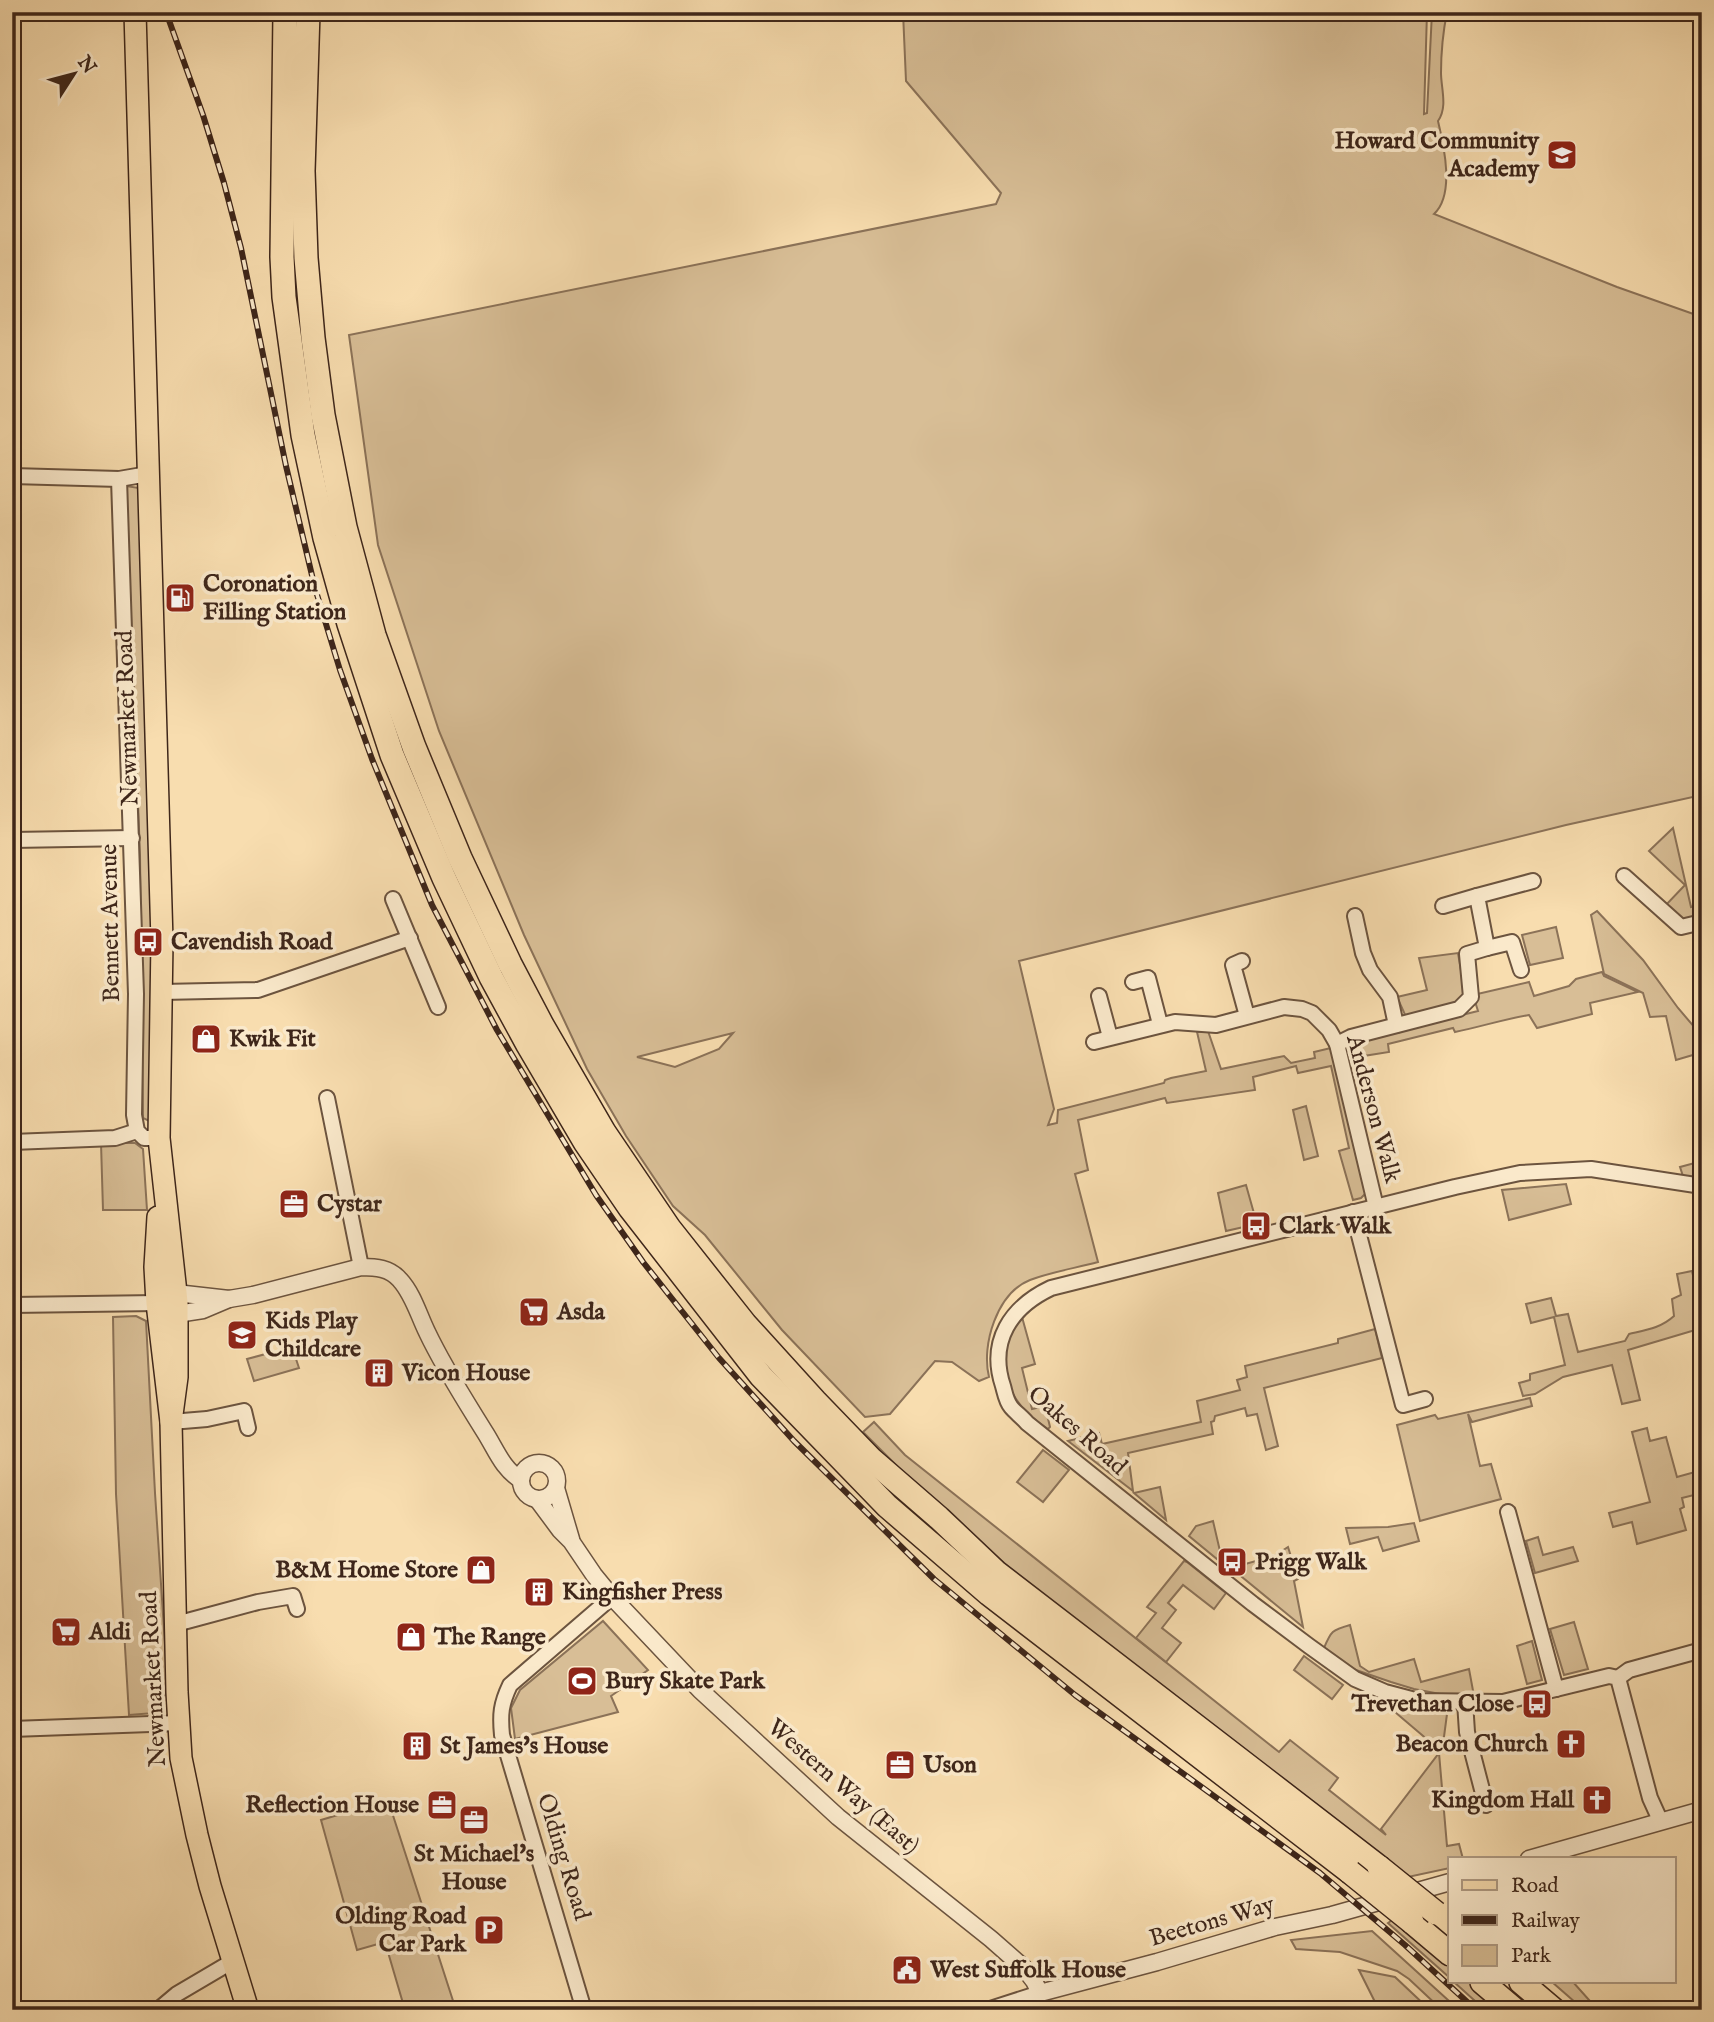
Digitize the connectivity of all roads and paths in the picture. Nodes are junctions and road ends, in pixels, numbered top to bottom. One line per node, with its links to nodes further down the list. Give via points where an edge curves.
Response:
1 (135, 12): 4 (main road, Newmarket Road)
2 (285, 12): 65 (highway, bridge, via 284,283 303,435 349,624 392,755 444,878 528,1045 592,1153 761,1376 887,1506 989,1594)
3 (308, 12): 64 (highway, bridge, via 303,171 306,258 323,415 345,527 374,635 460,858 517,976 604,1132 669,1228 744,1324 871,1459 996,1572)
4 (148, 474): 6 (street); 21 (main road, Newmarket Road)
5 (12, 476): 6 (street)
6 (119, 479): 7 (street, Bennett Avenue)
7 (132, 838): 8 (street); 31 (street, Bennett Avenue)
8 (12, 840)
9 (1623, 876): 15 (street, via 1681,927)
10 (1533, 881): 11 (street)
11 (1476, 896): 13 (street); 17 (street)
12 (393, 899): 16 (street)
13 (1443, 906)
14 (1355, 916): 26 (street, via 1363,953 1390,997)
15 (1702, 922)
16 (410, 938): 21 (street, via 258,990); 23 (street)
17 (1488, 948): 19 (street, via 1512,943); 26 (street, via 1467,954 1471,997 1459,1009)
18 (1242, 961): 24 (street, via 1233,965)
19 (1521, 970)
20 (1133, 982): 25 (street, via 1147,978)
21 (162, 992): 32 (main road, Newmarket Road)
22 (1099, 996): 27 (street)
23 (438, 1007)
24 (1247, 1016): 25 (street, Anderson Walk, via 1216,1025); 29 (street, Anderson Walk, via 1284,1007 1302,1009 1320,1020)
25 (1160, 1024): 27 (street, Anderson Walk)
26 (1396, 1025): 29 (street)
27 (1110, 1037): 28 (street, Anderson Walk)
28 (1094, 1042)
29 (1338, 1044): 35 (street, Anderson Walk)
30 (327, 1098): 37 (street)
31 (137, 1131): 32 (street, via 144,1139); 33 (street, via 115,1138)
32 (159, 1138): 38 (main road, Newmarket Road)
33 (12, 1142)
34 (1702, 1186): 35 (street, Oakes Road, via 1591,1169 1520,1173)
35 (1376, 1207): 36 (street, Oakes Road)
36 (1353, 1213): 42 (street, via 1403,1405); 56 (street, Oakes Road, via 1037,1294 1018,1309 1005,1328 999,1349 1000,1379 1009,1405 1027,1423 1334,1665 1399,1697)
37 (361, 1266): 39 (street); 45 (street, via 390,1271 401,1280 443,1367 497,1456 511,1474)
38 (167, 1298): 39 (street); 40 (street); 41 (main road, Newmarket Road); 43 (main road, Newmarket Road)
39 (229, 1299): 41 (street)
40 (12, 1305)
41 (177, 1314): 43 (main road, Newmarket Road)
42 (1425, 1399)
43 (171, 1422): 44 (street, via 244,1411); 52 (main road, Newmarket Road)
44 (248, 1428)
45 (524, 1473): 46 (street, via 539,1462 551,1466); 47 (street, via 522,1489)
46 (556, 1488): 47 (street, via 548,1497); 49 (street, Western Way (East))
47 (537, 1499): 49 (street, Western Way (East))
48 (1508, 1512): 55 (street)
49 (571, 1541): 50 (street, Western Way (East))
50 (612, 1597): 69 (street, Western Way (East), via 764,1750 857,1833 1024,1968); 72 (street, Olding Road, via 515,1680 500,1715 502,1735)
51 (297, 1609): 52 (street, via 293,1596)
52 (176, 1624): 57 (main road, Newmarket Road)
53 (1702, 1650): 54 (street, Oakes Road, via 1629,1670)
54 (1618, 1678): 55 (street, Oakes Road, via 1609,1676); 61 (street)
55 (1556, 1689): 56 (street, Oakes Road, via 1503,1702)
56 (1465, 1702): 59 (street, via 1467,1732)
57 (178, 1723): 58 (street); 66 (main road, Newmarket Road, via 197,1835)
58 (12, 1729)
59 (1486, 1805)
60 (1702, 1810): 61 (street)
61 (1660, 1820): 62 (street)
62 (1535, 1857)
63 (1448, 1883): 69 (street, Beetons Way)
64 (1443, 1919)
65 (1448, 1952)
66 (233, 1961): 70 (street); 71 (main road, Newmarket Road)
67 (1483, 1983): 74 (highway)
68 (1522, 1983): 75 (highway)
69 (1040, 1993): 73 (street, Beetons Way)
70 (158, 2010)
71 (248, 2010)
72 (584, 2010)
73 (986, 2010)
74 (1515, 2010)
75 (1555, 2010)

